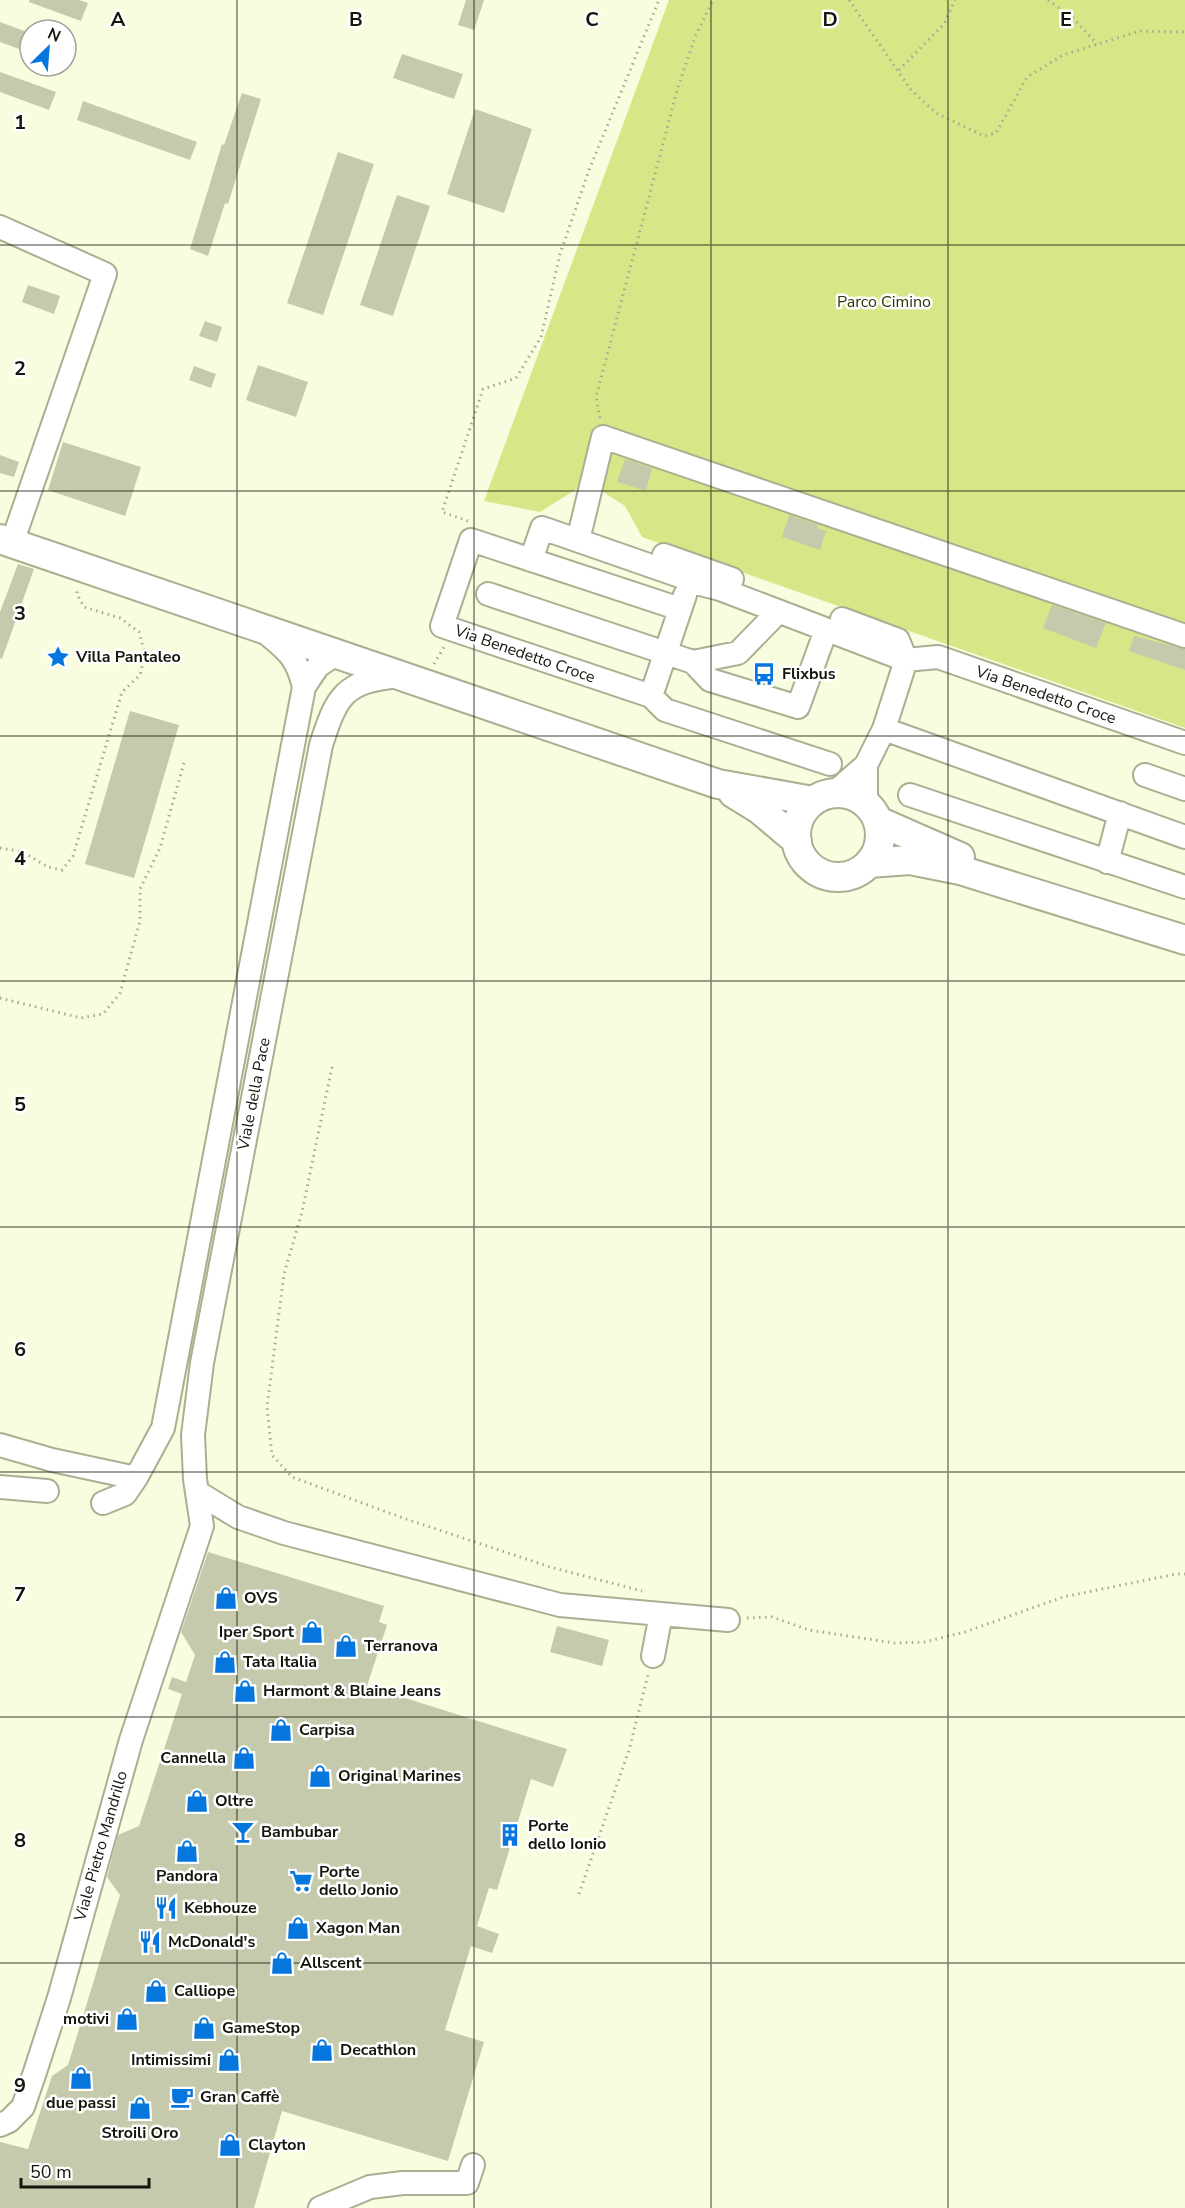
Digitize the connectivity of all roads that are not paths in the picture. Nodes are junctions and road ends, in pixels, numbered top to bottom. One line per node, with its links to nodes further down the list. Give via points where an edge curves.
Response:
1 (0, 227): 4 (street, via 105,274)
2 (542, 528): 3 (street, via 546,516); 5 (street); 6 (street)
3 (581, 528): 12 (street, via 603,437); 15 (street, via 898,640)
4 (6, 541): 10 (main road)
5 (531, 560): 8 (street, Via Benedetto Croce); 19 (street, Via Benedetto Croce, via 471,540 442,626)
6 (689, 581): 8 (street); 9 (street)
7 (488, 594): 14 (street)
8 (680, 609): 14 (street)
9 (778, 612): 11 (street); 16 (street, via 738,653)
10 (261, 629): 13 (main road); 18 (street, via 285,648 299,667)
11 (825, 630): 15 (street); 16 (street, via 798,707 710,681)
12 (1185, 636)
13 (336, 654): 17 (main road); 18 (street, via 318,666)
14 (665, 654): 16 (street); 19 (street)
15 (906, 660): 20 (street); 21 (street, Via Benedetto Croce, via 938,657)
16 (693, 662)
17 (411, 680): 25 (main road); 42 (street, Viale della Pace, via 374,679 352,687 339,699 321,745 202,1363 193,1435)
18 (304, 687): 39 (street, Viale della Pace, via 163,1428)
19 (651, 696): 22 (street, Via Benedetto Croce, via 664,710)
20 (884, 729): 23 (street); 30 (street)
21 (1185, 743)
22 (830, 764)
23 (866, 765): 28 (street); 29 (street)
24 (1145, 775): 26 (street)
25 (718, 784): 28 (main road); 32 (main road, via 759,809)
26 (1185, 789)
27 (910, 795): 33 (street)
28 (824, 797): 29 (main road, via 857,797); 32 (main road, via 800,819)
29 (872, 812): 34 (main road, via 880,832); 36 (main road)
30 (1120, 813): 31 (street); 33 (street)
31 (1185, 837)
32 (797, 841): 34 (main road, via 809,865 833,876 846,876)
33 (1107, 862): 35 (street)
34 (869, 863): 36 (main road, via 910,860 960,870)
35 (1185, 887)
36 (1058, 899): 37 (main road)
37 (1185, 940)
38 (0, 1445): 39 (street)
39 (136, 1478): 43 (street, Viale della Pace, via 125,1494)
40 (0, 1487): 41 (street)
41 (47, 1491)
42 (197, 1492): 44 (street, Viale della Pace, via 202,1526); 45 (street, via 238,1517 307,1539 560,1605)
43 (103, 1503)
44 (192, 1558): 48 (street, Viale Pietro Mandrillo, via 131,1740 35,2072 23,2107)
45 (660, 1614): 46 (street); 47 (street)
46 (728, 1620)
47 (653, 1656)
48 (0, 2125)
49 (472, 2165): 50 (street, via 467,2183 370,2187)
50 (320, 2208)

